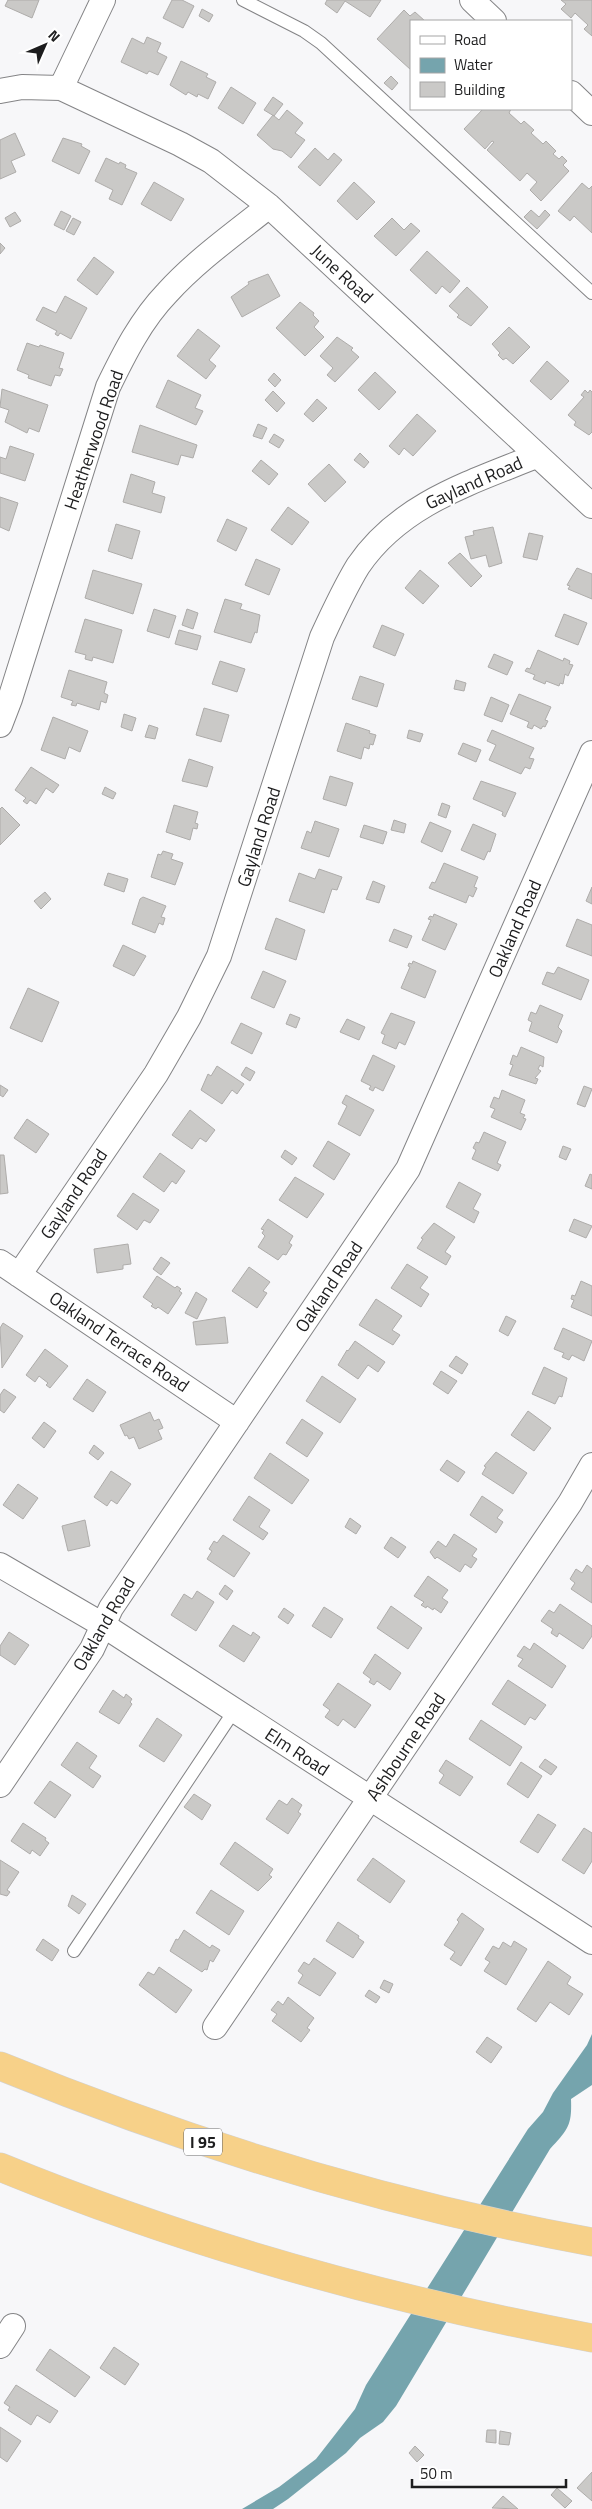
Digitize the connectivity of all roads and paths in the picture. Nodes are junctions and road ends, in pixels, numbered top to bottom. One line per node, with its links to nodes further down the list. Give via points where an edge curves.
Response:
1 (103, 0): 5 (street)
2 (245, 0): 10 (lane, via 304,31 321,44)
3 (472, 0): 4 (street)
4 (493, 20)
5 (61, 88): 6 (street); 9 (street, June Road, via 210,161)
6 (0, 90)
7 (572, 94): 8 (street)
8 (592, 113)
9 (269, 206): 11 (street, June Road); 13 (street, Heatherwood Road, via 198,262 166,293 126,349 108,387)
10 (592, 293)
11 (536, 456): 12 (street, June Road); 16 (street, Gayland Road, via 443,494 410,513 383,536 359,565 322,637 219,956 156,1074)
12 (592, 506)
13 (0, 725)
14 (592, 753): 17 (street, Oakland Road, via 408,1169)
15 (0, 1262): 16 (street, Oakland Terrace Road)
16 (20, 1275): 17 (street, Oakland Terrace Road)
17 (237, 1422): 20 (street, Oakland Road, via 110,1608)
18 (592, 1465): 23 (street, Ashbourne Road, via 570,1503)
19 (0, 1565): 20 (street, Elm Road)
20 (103, 1626): 21 (street, Elm Road); 22 (street, Oakland Road, via 92,1649)
21 (234, 1711): 23 (street, Elm Road); 25 (lane)
22 (0, 1785)
23 (370, 1800): 24 (street, Elm Road); 26 (street, Ashbourne Road)
24 (592, 1942)
25 (74, 1952)
26 (215, 2026)
27 (0, 2066): 29 (highway, I 95, via 186,2136 302,2174 411,2203)
28 (0, 2167): 31 (highway, via 198,2239 358,2286)
29 (587, 2241)
30 (14, 2326): 32 (street)
31 (592, 2338)
32 (0, 2346)

